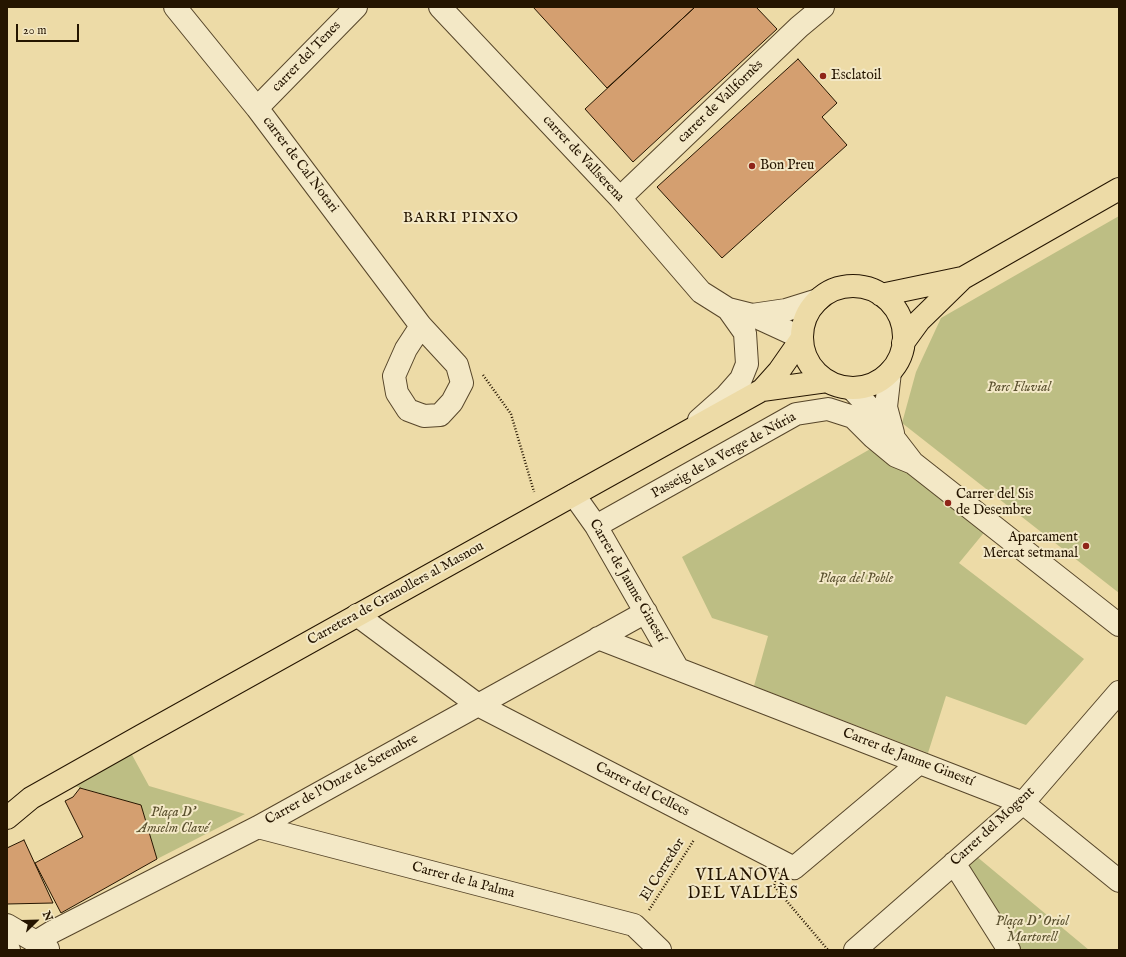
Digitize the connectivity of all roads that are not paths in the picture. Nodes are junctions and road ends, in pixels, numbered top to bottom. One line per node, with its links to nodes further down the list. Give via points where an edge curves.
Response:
1 (175, 7): 5 (street, carrer de Cal Notari)
2 (356, 7): 5 (street, carrer del Tenes)
3 (440, 7): 7 (street, carrer de Vallserena)
4 (816, 9): 7 (street, carrer de Vallfornès)
5 (258, 108): 13 (street, carrer de Cal Notari)
6 (1119, 189): 8 (main road)
7 (620, 198): 11 (street, carrer de Vallserena, via 701,292)
8 (964, 278): 9 (main road); 15 (main road, via 919,321)
9 (881, 295): 10 (main road, via 866,288 849,286 833,290); 15 (main road, via 898,316 903,332)
10 (818, 300): 12 (street, carrer de Vallserena, via 786,310); 14 (main road, via 808,313)
11 (728, 309): 12 (street, carrer de Vallserena); 20 (street, carrer de Vallserena, via 745,333 747,364 741,379 726,396)
12 (752, 315): 14 (street, carrer de Vallserena)
13 (421, 326): 13 (street, carrer de Cal Notari, via 457,365 462,383 452,402 440,415 424,416 408,410 397,393 394,376 406,349)
14 (802, 338): 17 (main road, via 808,363); 19 (main road, Carretera de Granollers al Masnou)
15 (903, 343): 16 (main road, via 899,358)
16 (890, 372): 18 (main road, via 876,382 860,388); 21 (street, via 886,407)
17 (827, 381): 18 (main road, via 843,388); 19 (main road, Carretera de Granollers al Masnou)
18 (851, 388): 21 (street)
19 (762, 390): 20 (main road, Carretera de Granollers al Masnou)
20 (686, 431): 23 (main road, Carretera de Granollers al Masnou)
21 (894, 436): 22 (street)
22 (913, 463): 24 (street, Passeig de la Verge de Núria, via 896,456 853,417 828,409 796,414); 27 (street)
23 (574, 495): 24 (street, Carrer de Jaume Ginestí); 26 (main road, Carretera de Granollers al Masnou)
24 (596, 526): 25 (street, Carrer de Jaume Ginestí)
25 (646, 612): 28 (street, Carrer de l'Onze de Setembre); 29 (street, Carrer de Jaume Ginestí)
26 (357, 615): 31 (street, Carrer del Cellecs); 33 (main road, Carretera de Granollers al Masnou)
27 (1119, 625)
28 (598, 638): 29 (street, Carrer de Jaume Ginestí); 31 (street, Carrer de l'Onze de Setembre)
29 (678, 669): 32 (street, Carrer de Jaume Ginestí)
30 (1119, 692): 34 (street, Carrer del Mogent)
31 (478, 705): 32 (street, Carrer del Cellecs, via 794,868); 37 (street, Carrer de l'Onze de Setembre)
32 (919, 762): 34 (street, Carrer de Jaume Ginestí)
33 (31, 798): 35 (main road, Carretera de Granollers al Masnou); 36 (main road, Carretera de Granollers al Masnou)
34 (1023, 803): 38 (street, Carrer del Mogent); 39 (street, Carrer de Jaume Ginestí)
35 (7, 806)
36 (7, 818)
37 (258, 827): 41 (street, Carrer de l'Onze de Setembre, via 52,932); 42 (street, Carrer de la Palma, via 634,925)
38 (954, 863): 43 (street, Carrer del Mogent); 44 (street)
39 (1119, 882)
40 (7, 925): 41 (street)
41 (43, 946)
42 (660, 950)
43 (855, 950)
44 (1009, 950)

